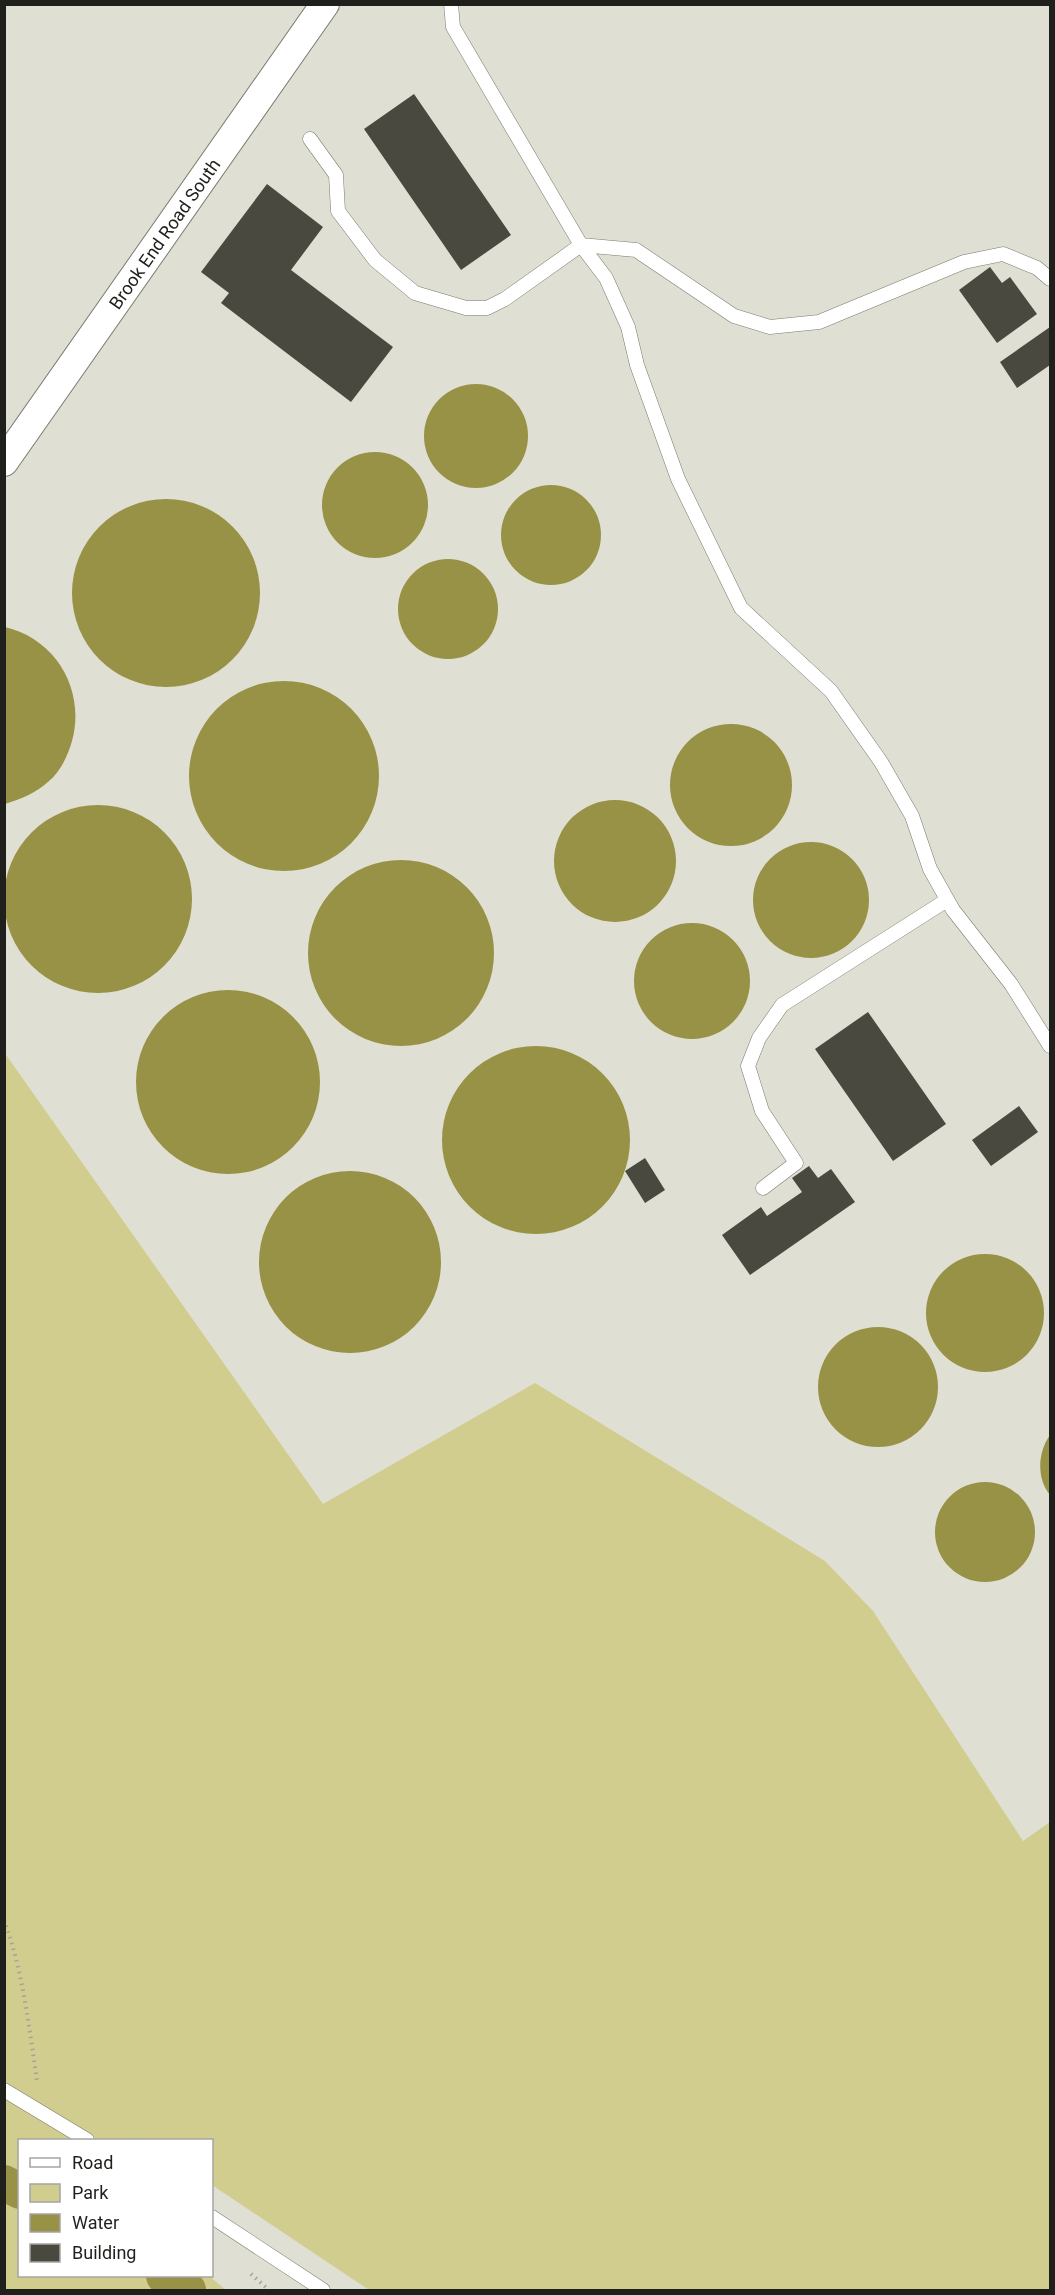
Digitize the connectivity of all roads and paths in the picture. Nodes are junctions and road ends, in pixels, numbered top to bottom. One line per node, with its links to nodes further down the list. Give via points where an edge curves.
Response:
1 (325, 4): 6 (street, Brook End Road South)
2 (451, 4): 4 (lane, via 453,27)
3 (310, 140): 4 (lane, via 336,175 338,211 375,260 415,293 466,308 487,308)
4 (581, 245): 5 (lane, via 636,250 734,316 770,327 819,322 964,262 1003,254 1037,268); 7 (lane, via 606,278 628,327 637,365 678,479 741,608 831,691 881,762 912,816 930,869)
5 (1050, 279)
6 (4, 462)
7 (947, 900): 8 (lane); 10 (lane, via 782,1005 759,1038 748,1066 762,1110 796,1163)
8 (1046, 1031): 9 (lane)
9 (1050, 1046)
10 (763, 1188)
11 (4, 1920): 13 (path, via 27,2014)
12 (4, 2090): 13 (lane)
13 (41, 2112): 14 (lane)
14 (85, 2139)
15 (213, 2218): 16 (lane)
16 (323, 2290)

